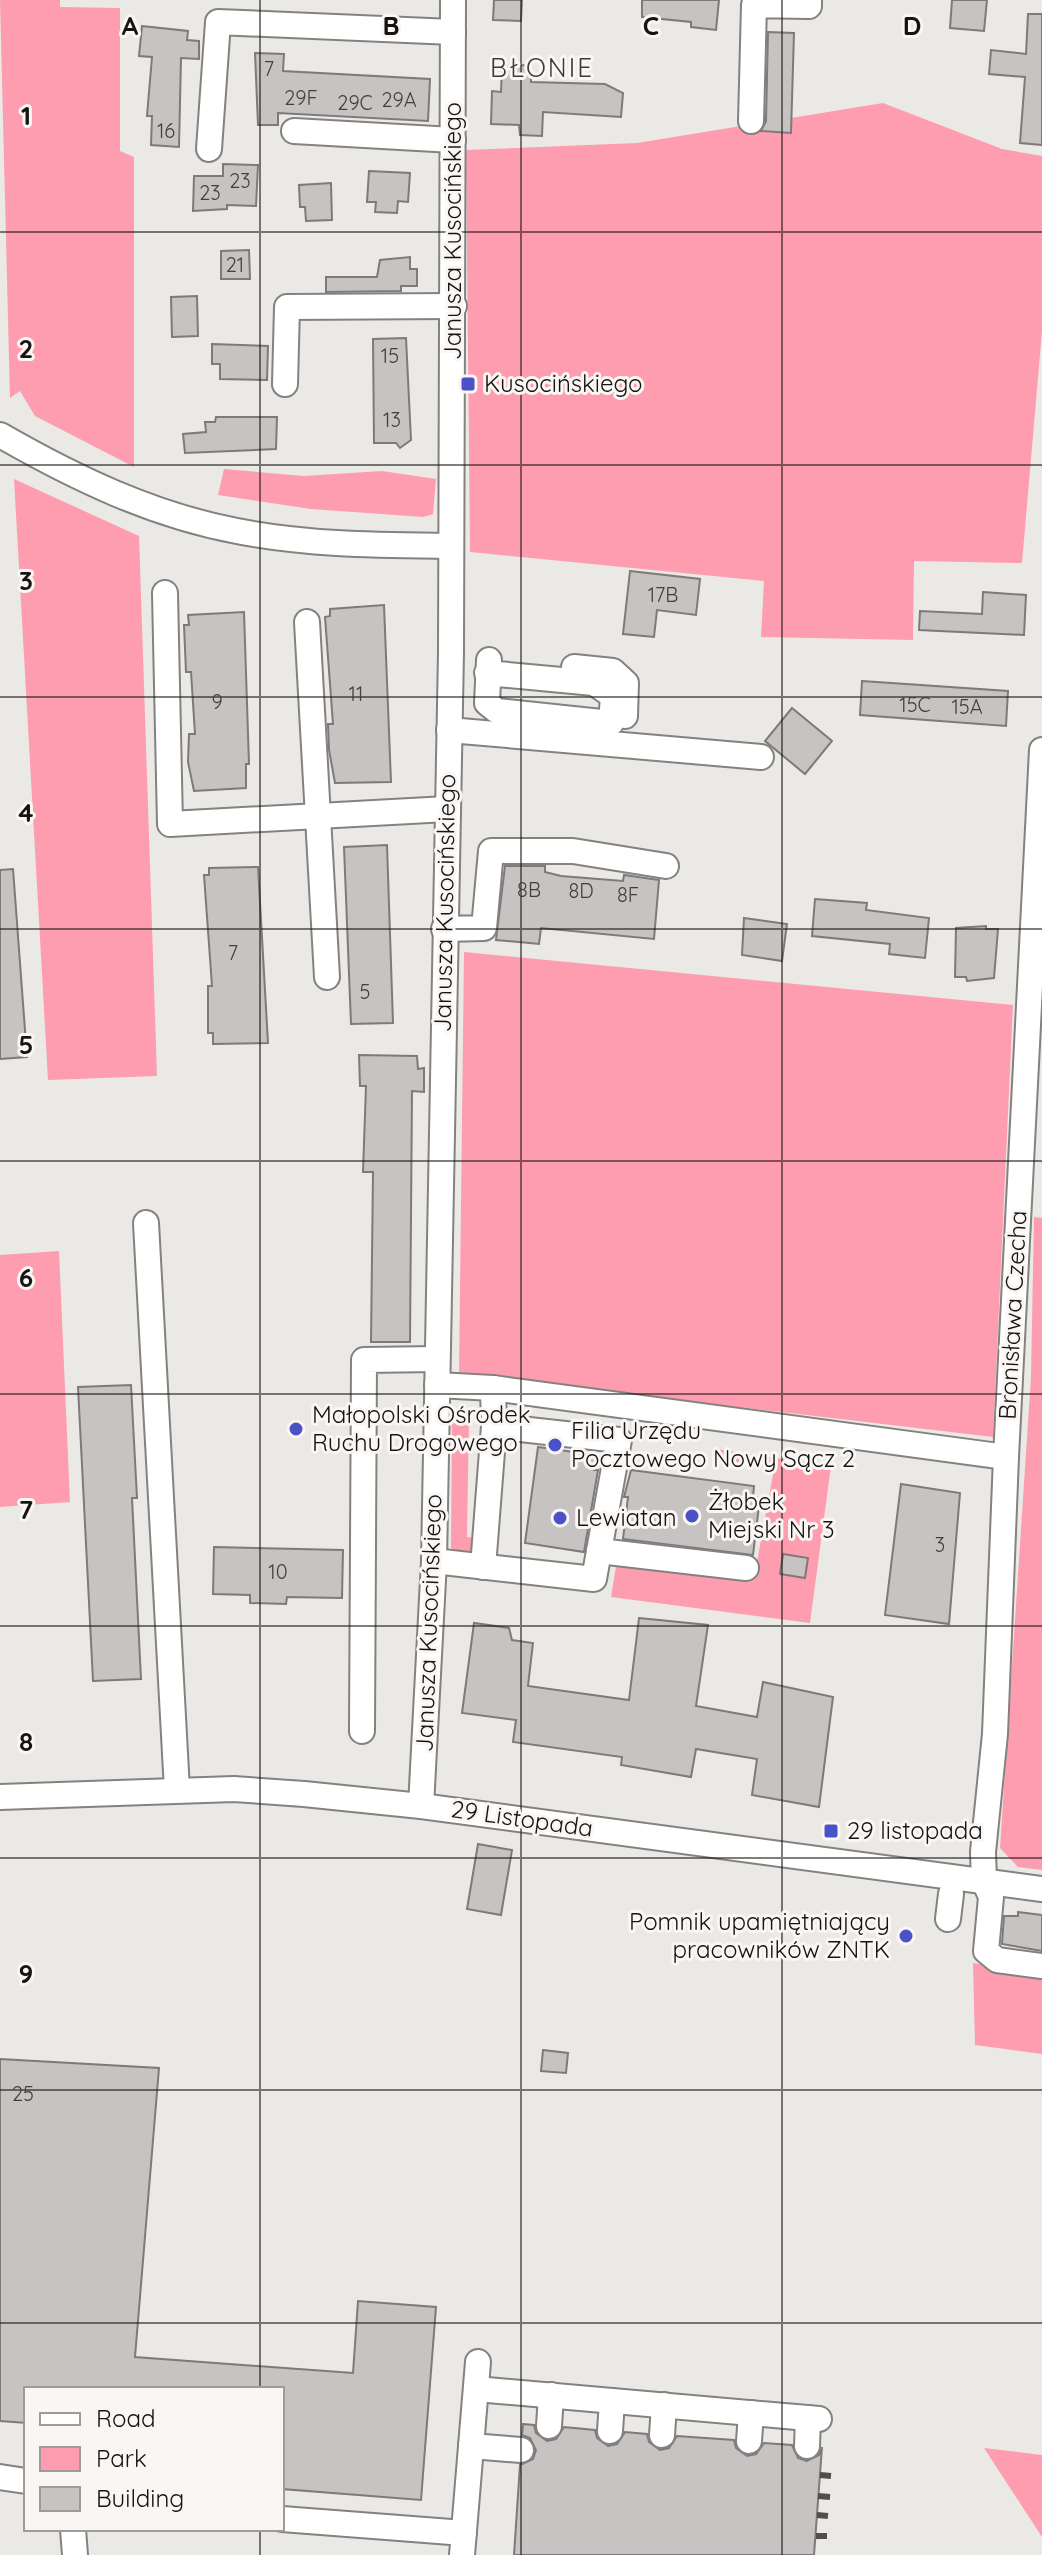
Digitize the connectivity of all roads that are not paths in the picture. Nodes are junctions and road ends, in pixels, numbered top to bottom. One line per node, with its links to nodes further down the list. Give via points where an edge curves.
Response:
1 (453, 0): 3 (street, Janusza Kusocińskiego)
2 (809, 0): 4 (street, via 809,6 754,5)
3 (453, 32): 6 (street, Janusza Kusocińskiego); 7 (street, via 218,22)
4 (751, 121)
5 (294, 131): 6 (street)
6 (453, 140): 8 (street, Janusza Kusocińskiego)
7 (209, 149)
8 (454, 306): 9 (street, via 287,307); 11 (street, Janusza Kusocińskiego)
9 (285, 384)
10 (0, 435): 11 (street, via 89,483 238,532 318,542)
11 (451, 546): 14 (street, Janusza Kusocińskiego)
12 (165, 593): 24 (street, via 170,824)
13 (307, 622): 24 (street)
14 (451, 652): 15 (street); 19 (street, Janusza Kusocińskiego)
15 (488, 667): 16 (street); 17 (street, via 487,703 497,711); 18 (street, via 613,671 626,683)
16 (553, 679): 17 (street); 17 (street, via 594,683 613,696 611,723)
17 (548, 717)
18 (625, 719)
19 (449, 730): 21 (street); 23 (street, Janusza Kusocińskiego)
20 (1042, 750): 22 (street, Bronisława Czecha)
21 (761, 757)
22 (1042, 761): 33 (street, Bronisława Czecha)
23 (447, 809): 24 (street); 26 (street, Janusza Kusocińskiego)
24 (319, 816): 27 (street)
25 (666, 866): 26 (street, via 573,851 491,851 484,928)
26 (444, 929): 29 (street, Janusza Kusocińskiego)
27 (327, 977)
28 (146, 1223): 39 (street)
29 (437, 1359): 30 (street, Janusza Kusocińskiego); 38 (street, via 364,1360)
30 (437, 1385): 31 (street); 35 (street, Janusza Kusocińskiego)
31 (493, 1388): 32 (street); 33 (street)
32 (494, 1426): 34 (street, via 619,1440); 36 (street)
33 (1006, 1457): 42 (street, Bronisława Czecha)
34 (599, 1551): 36 (street, via 594,1579); 37 (street)
35 (434, 1561): 36 (street); 41 (street, Janusza Kusocińskiego)
36 (483, 1567)
37 (746, 1568)
38 (362, 1731)
39 (177, 1790): 40 (street, 29 Listopada); 41 (street, 29 Listopada, via 234,1789)
40 (0, 1797)
41 (421, 1806): 42 (street, 29 Listopada)
42 (984, 1881): 43 (street, 29 Listopada); 46 (street, Bronisława Czecha, via 991,1897 986,1951 997,1960)
43 (1042, 1889)
44 (951, 1894): 45 (street)
45 (948, 1919)
46 (1042, 1966)
47 (478, 2362): 48 (street)
48 (476, 2389): 49 (street); 57 (street)
49 (551, 2395): 50 (street); 53 (street)
50 (612, 2401): 51 (street); 54 (street)
51 (664, 2405): 52 (street); 55 (street)
52 (751, 2413): 56 (street); 58 (street, via 814,2418)
53 (549, 2426)
54 (610, 2431)
55 (662, 2435)
56 (749, 2441)
57 (471, 2446): 59 (street); 64 (street)
58 (807, 2446)
59 (521, 2450)
60 (0, 2477): 61 (street)
61 (24, 2481)
62 (284, 2519): 64 (street)
63 (73, 2531): 65 (street)
64 (463, 2544)
65 (75, 2555)

